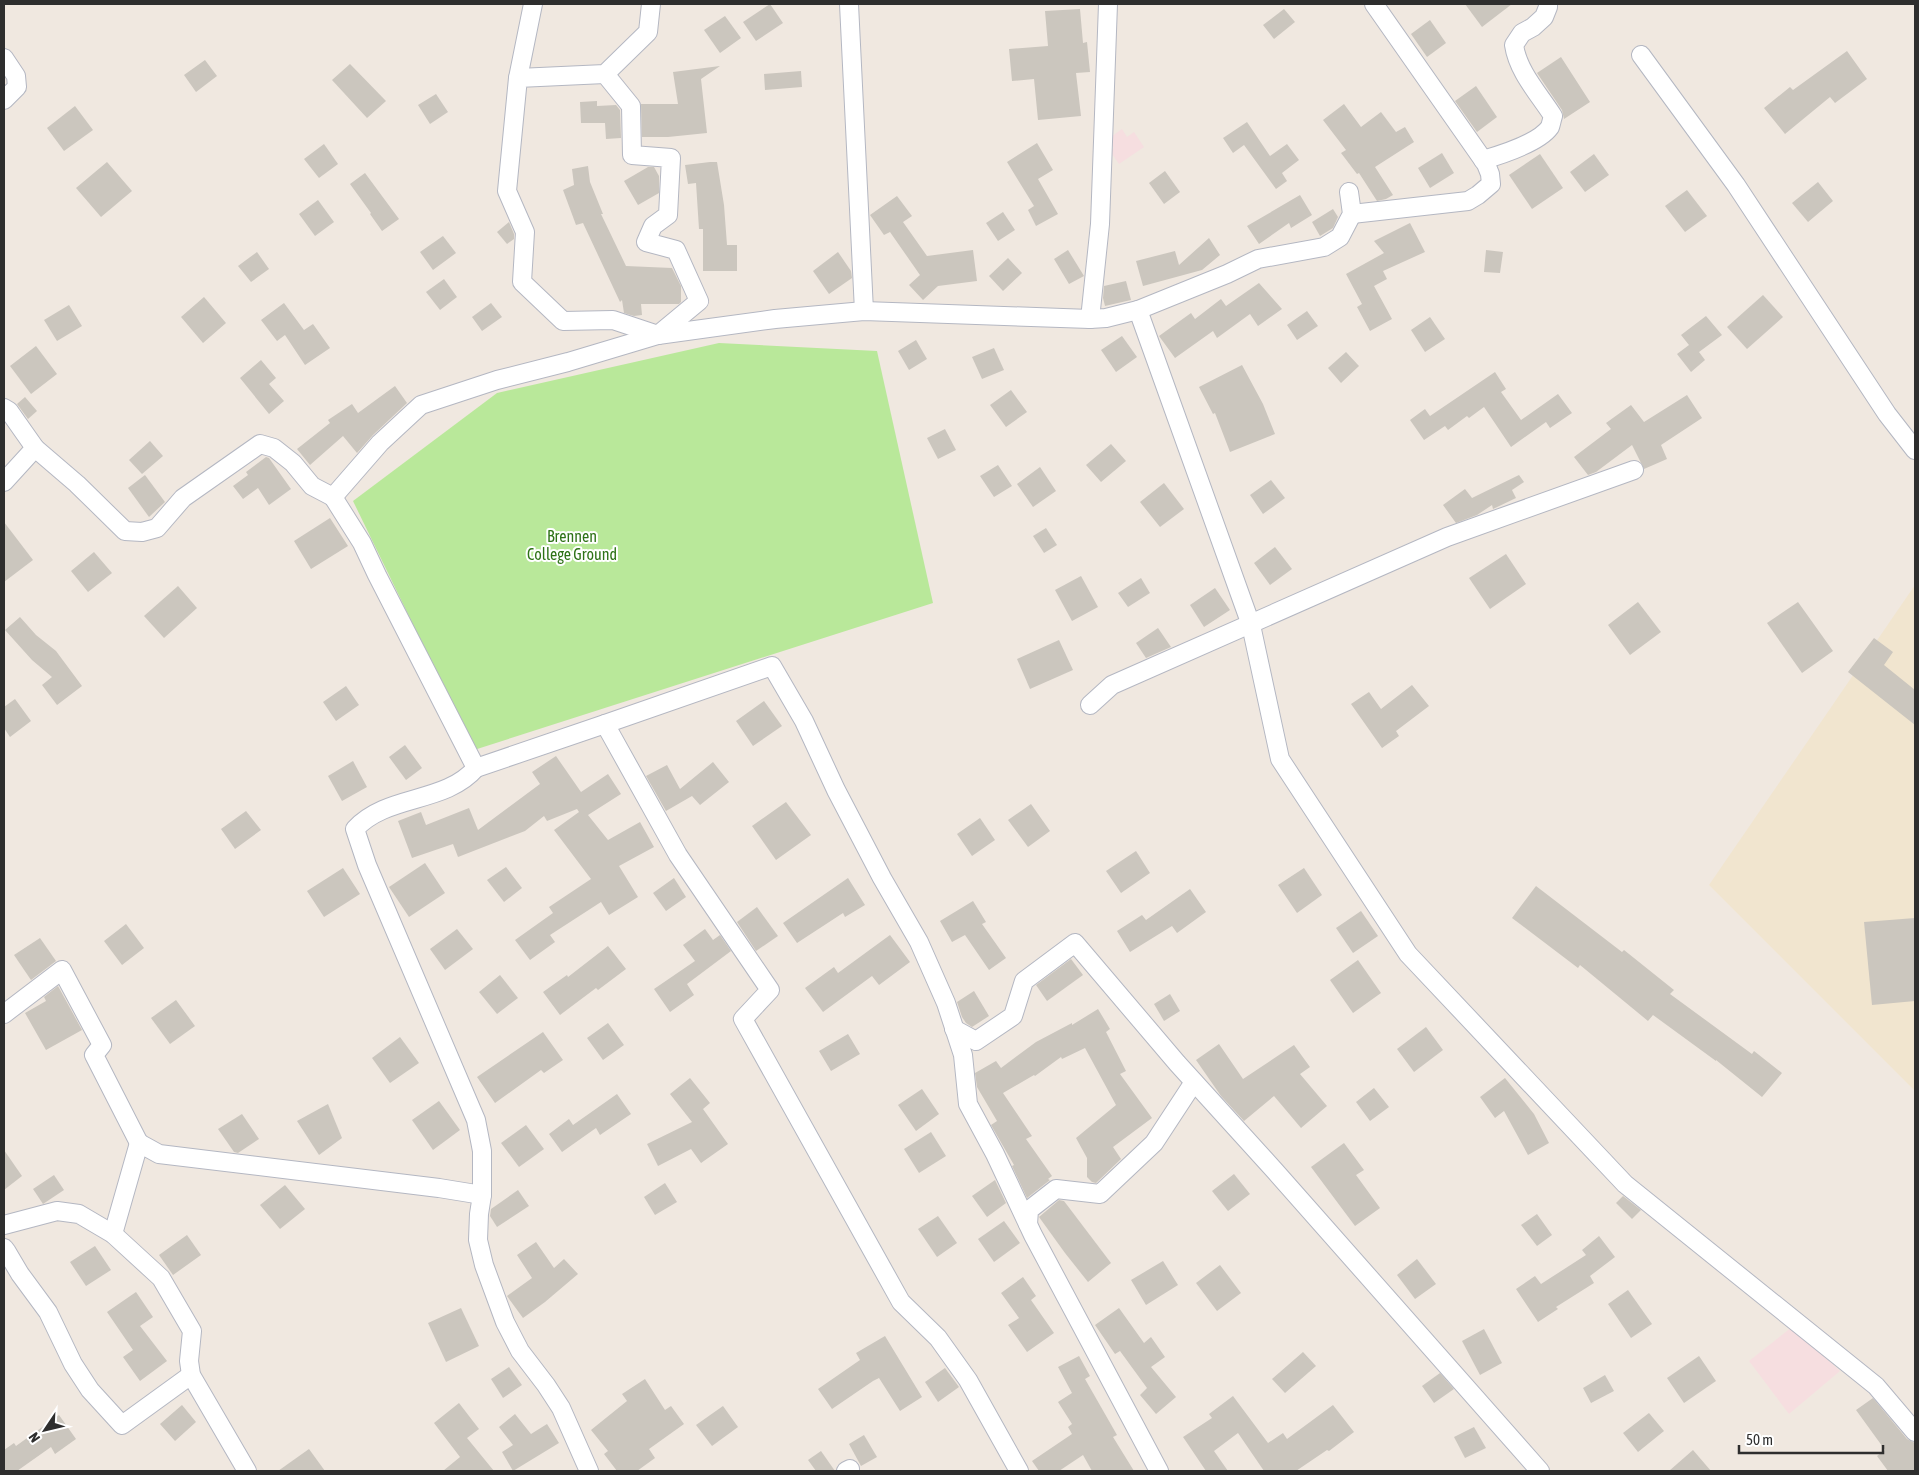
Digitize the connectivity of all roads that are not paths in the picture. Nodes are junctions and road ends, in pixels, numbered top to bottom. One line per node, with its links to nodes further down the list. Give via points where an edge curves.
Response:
1 (533, 4): 10 (street)
2 (651, 4): 9 (street, via 648,32)
3 (849, 4): 16 (street)
4 (1108, 4): 17 (street, via 1100,224)
5 (1374, 4): 12 (street)
6 (1548, 4): 12 (street, via 1544,18 1522,33 1514,45 1523,71 1553,116 1550,127 1510,152)
7 (1641, 55): 21 (street, via 1736,185 1887,414)
8 (4, 58): 11 (street, via 16,76 17,87)
9 (605, 74): 10 (street); 18 (street, via 631,106 632,155 671,158 668,215 653,226 646,242 676,250 699,301)
10 (518, 78): 18 (street, via 507,191 525,232 522,282 563,321 613,320)
11 (4, 100)
12 (1483, 160): 14 (street, via 1491,184 1468,200)
13 (1349, 192): 14 (street)
14 (1352, 214): 15 (street, via 1340,237 1324,247 1258,259)
15 (1138, 310): 17 (street); 25 (street)
16 (864, 311): 17 (street); 18 (street)
17 (1090, 319)
18 (658, 335): 24 (street, via 421,405 380,443)
19 (4, 408): 20 (street)
20 (35, 448): 23 (street); 24 (street, via 125,531 142,532 157,528 183,498 260,444 274,448 312,486)
21 (1915, 450)
22 (1634, 470): 25 (street, via 1447,537)
23 (4, 482)
24 (333, 497): 28 (street, via 362,543)
25 (1251, 625): 26 (street, via 1112,685); 39 (street, via 1280,759 1408,954 1625,1184 1876,1386)
26 (1090, 705)
27 (605, 724): 28 (street); 30 (street, via 772,666 804,721 882,878 919,942); 42 (street, via 678,855 770,990 744,1020 901,1302 938,1338 968,1380)
28 (476, 768): 33 (street, via 455,786 384,808 364,819 355,829 367,865 476,1120 482,1151)
29 (4, 1014): 32 (street, via 62,970 102,1045 94,1055)
30 (954, 1029): 31 (street, via 976,1041 1013,1016 1024,981 1075,942); 34 (street, via 963,1055 968,1104)
31 (1194, 1082): 34 (street, via 1154,1143 1100,1194 1056,1189 1029,1210); 44 (street)
32 (139, 1143): 33 (street, via 159,1154); 36 (street)
33 (482, 1196): 41 (street, via 478,1240 505,1322 520,1351 561,1408)
34 (1028, 1224): 43 (street)
35 (4, 1225): 36 (street, via 57,1211 79,1214)
36 (113, 1234): 38 (street, via 161,1278 192,1331)
37 (4, 1248): 38 (street, via 48,1312 73,1364 90,1390 122,1425)
38 (191, 1375): 40 (street)
39 (1915, 1432)
40 (247, 1471)
41 (589, 1471)
42 (1019, 1471)
43 (1159, 1471)
44 (1540, 1471)

